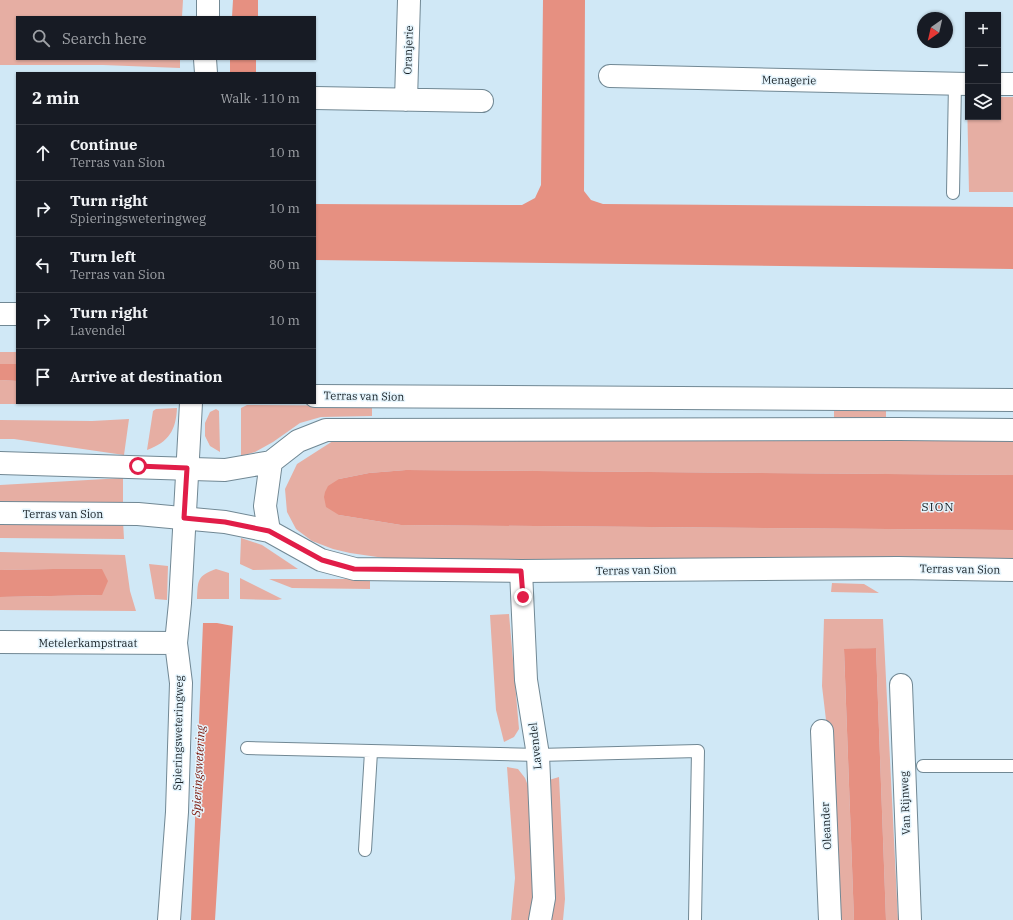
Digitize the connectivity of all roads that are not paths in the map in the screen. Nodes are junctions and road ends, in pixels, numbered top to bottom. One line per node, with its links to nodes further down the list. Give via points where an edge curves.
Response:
1 (208, 0): 3 (street)
2 (410, 0): 11 (street, Oranjerie)
3 (208, 16)
4 (206, 60): 5 (street)
5 (206, 72)
6 (610, 76): 7 (street, Menagerie)
7 (961, 83): 13 (lane)
8 (1001, 84): 9 (street)
9 (1013, 84)
10 (316, 98): 11 (street)
11 (406, 100): 12 (street)
12 (482, 101)
13 (954, 193)
14 (0, 314): 15 (street)
15 (16, 314)
16 (316, 396): 17 (street, Terras van Sion)
17 (1013, 400)
18 (191, 404): 22 (street, Spieringsweteringweg)
19 (1013, 430): 20 (street, via 326,430 298,441)
20 (271, 462): 22 (street, via 225,470); 25 (street, via 265,506)
21 (0, 463): 22 (street)
22 (187, 468): 24 (street, Spieringsweteringweg)
23 (0, 513): 24 (street, Terras van Sion, via 138,514)
24 (184, 518): 25 (street, Terras van Sion, via 225,522); 29 (street, Spieringsweteringweg)
25 (269, 531): 27 (street, Terras van Sion, via 322,560 354,569)
26 (1013, 570): 27 (street, Terras van Sion, via 890,568)
27 (521, 571): 34 (street, Lavendel, via 526,680)
28 (0, 642): 29 (street, Metelerkampstraat)
29 (176, 643): 38 (street, Spieringsweteringweg, via 181,683 177,812)
30 (901, 685): 42 (street, Van Rijnweg)
31 (822, 731): 41 (street, Oleander)
32 (247, 748): 33 (lane)
33 (371, 752): 34 (lane); 37 (lane)
34 (538, 755): 39 (street, Lavendel, via 544,898); 40 (lane, via 698,751)
35 (923, 766): 36 (lane)
36 (1013, 766)
37 (366, 850)
38 (169, 920)
39 (540, 920)
40 (695, 920)
41 (830, 920)
42 (910, 920)

